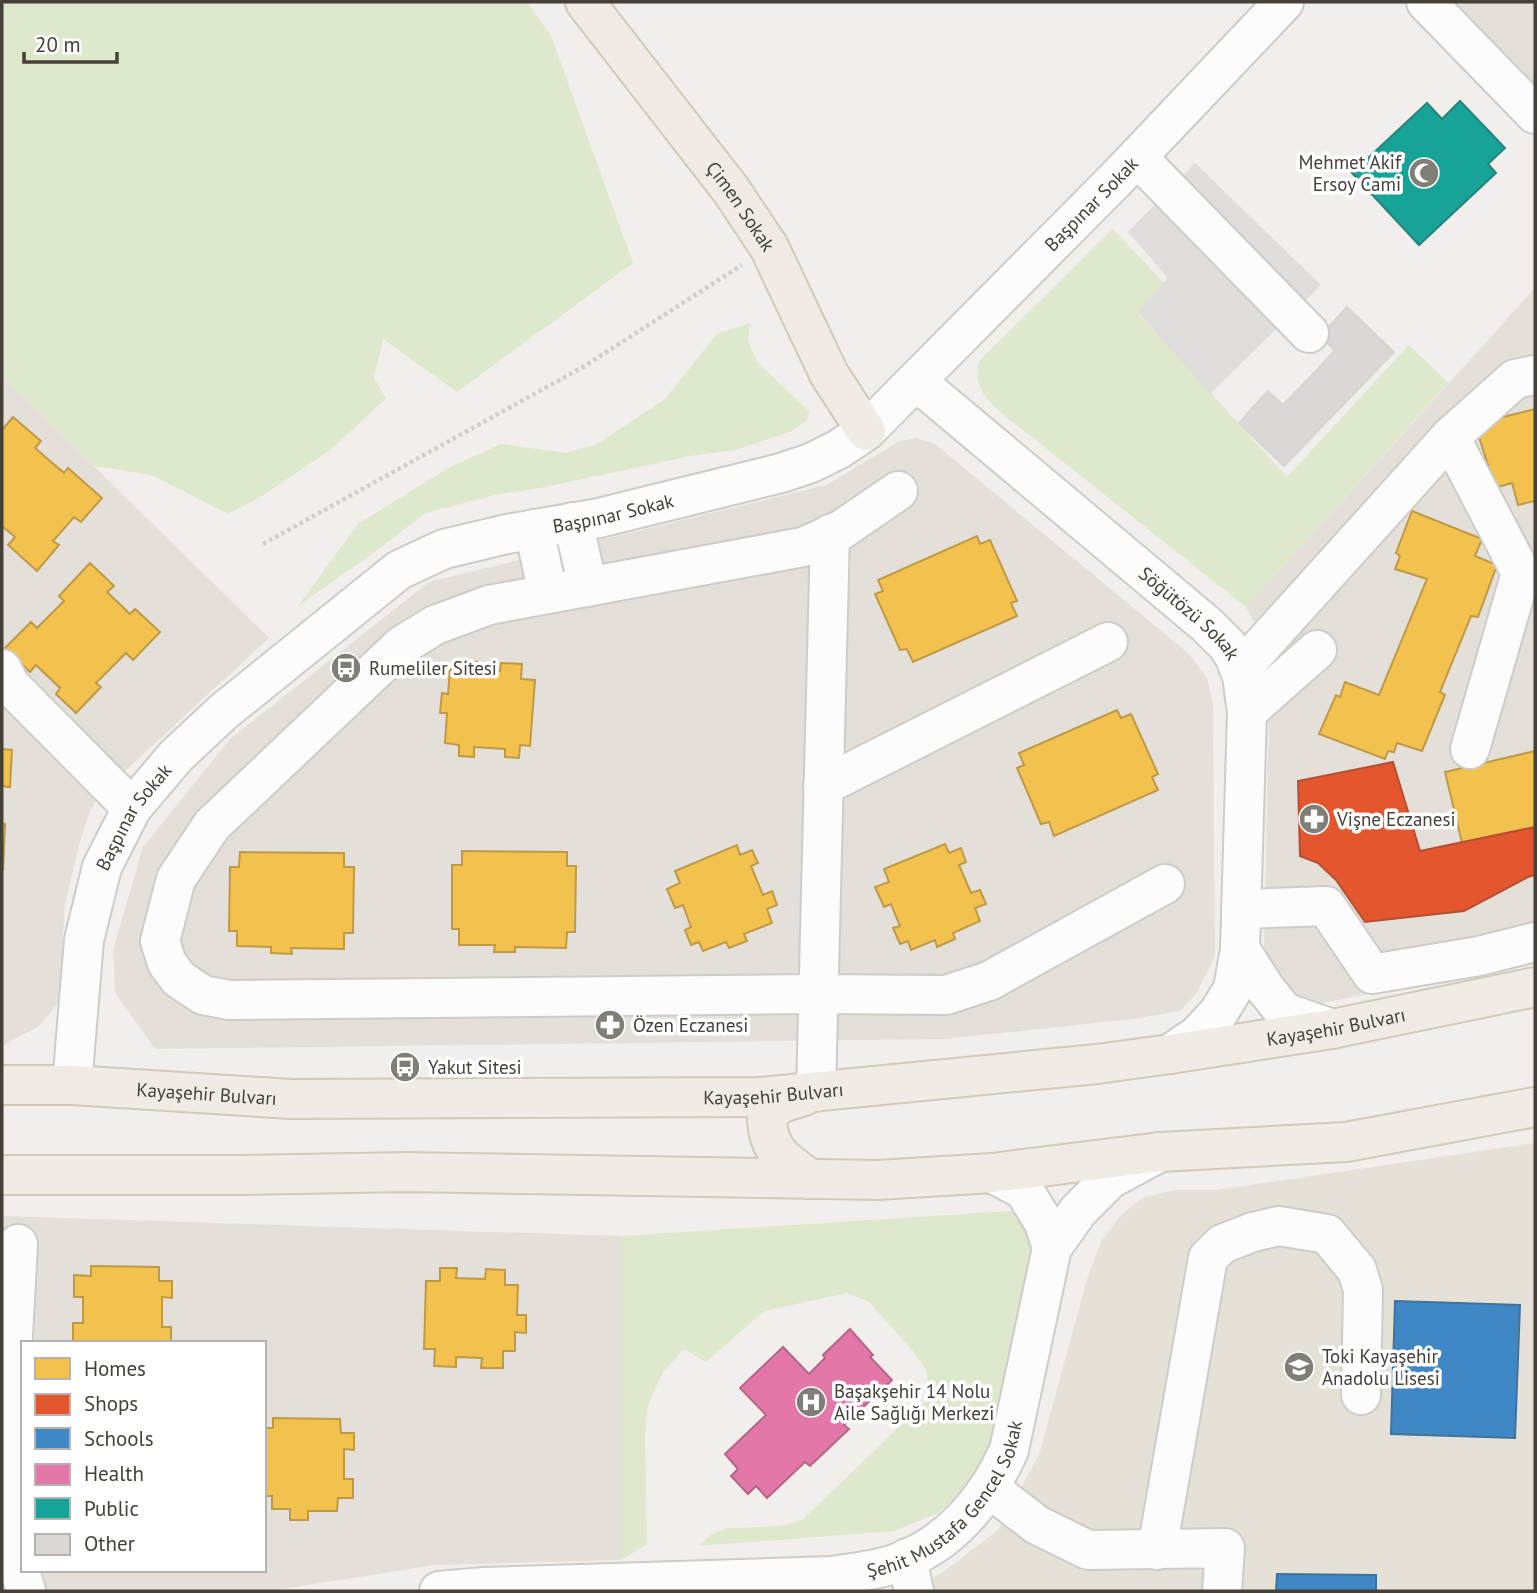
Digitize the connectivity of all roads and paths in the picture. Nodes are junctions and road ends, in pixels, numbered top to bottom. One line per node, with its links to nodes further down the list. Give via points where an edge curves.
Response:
1 (585, 2): 6 (main road, Çimen Sokak, via 732,190)
2 (1284, 2): 5 (street, Başpınar Sokak)
3 (1426, 2): 4 (street)
4 (1535, 114)
5 (1137, 157): 7 (street); 9 (street, Başpınar Sokak)
6 (769, 247): 11 (main road, Çimen Sokak, via 829,374); 17 (path, via 583,367)
7 (1309, 333)
8 (1535, 375): 12 (street, via 1515,379)
9 (916, 381): 11 (street, Başpınar Sokak); 22 (street, Söğütözü Sokak, via 1207,625)
10 (1459, 396): 22 (street)
11 (866, 432): 14 (street, Başpınar Sokak, via 811,463 780,473)
12 (1450, 437): 22 (street); 25 (street, via 1521,573)
13 (898, 491): 16 (street)
14 (573, 522): 15 (street, Başpınar Sokak); 18 (street)
15 (534, 529): 19 (street); 27 (street, Başpınar Sokak, via 444,549 399,570 223,712 176,756)
16 (830, 534): 18 (street, via 803,547); 26 (street)
17 (263, 544)
18 (588, 587): 19 (street)
19 (548, 594): 33 (street, via 489,605 435,625 401,646 212,825 176,879 160,940 167,963 179,979 203,995 229,1000)
20 (1108, 642): 26 (street)
21 (1317, 650): 24 (street)
22 (1235, 660): 24 (street, Söğütözü Sokak)
23 (2, 669): 27 (street, via 9,685)
24 (1247, 712): 29 (street, Söğütözü Sokak)
25 (1470, 749)
26 (823, 786): 33 (street)
27 (132, 808): 37 (street, Başpınar Sokak, via 103,867 84,940)
28 (1165, 884): 33 (street, via 989,981 946,995)
29 (1241, 909): 30 (street, via 1326,906 1372,974); 31 (street, Söğütözü Sokak)
30 (1535, 942)
31 (1240, 949): 34 (street, via 1284,1012); 35 (street, Söğütözü Sokak, via 1233,989 1219,1012 1198,1035)
32 (1535, 987): 34 (main road, Kayaşehir Bulvarı)
33 (818, 994): 38 (street)
34 (1332, 1029): 35 (main road, Kayaşehir Bulvarı)
35 (1170, 1054): 38 (main road, Kayaşehir Bulvarı)
36 (2, 1085): 37 (main road, Kayaşehir Bulvarı)
37 (72, 1085): 38 (main road, Kayaşehir Bulvarı, via 291,1100 760,1097)
38 (816, 1091): 45 (main road, via 779,1104 767,1116 767,1132 779,1157)
39 (1535, 1097): 41 (main road)
40 (1535, 1107): 41 (main road)
41 (1471, 1119): 42 (main road, via 1346,1142)
42 (1160, 1152): 43 (main road); 47 (street, via 1110,1179 1078,1211)
43 (992, 1173): 45 (main road); 47 (street, via 1024,1189)
44 (2, 1175): 45 (main road, via 406,1172)
45 (810, 1179)
46 (18, 1244): 50 (street)
47 (1052, 1248): 49 (street, Şehit Mustafa Gencel Sokak, via 1009,1450)
48 (1361, 1395): 51 (street, via 1363,1290 1357,1270 1342,1249 1327,1234 1279,1226 1222,1244 1208,1258)
49 (989, 1489): 51 (street, via 1037,1525 1088,1550); 52 (street, Şehit Mustafa Gencel Sokak)
50 (2, 1539): 53 (street, via 18,1564)
51 (1157, 1550): 55 (street, via 1225,1548)
52 (911, 1575): 54 (street, Şehit Mustafa Gencel Sokak, via 875,1569 821,1577)
53 (26, 1591)
54 (439, 1591)
55 (1223, 1591)

